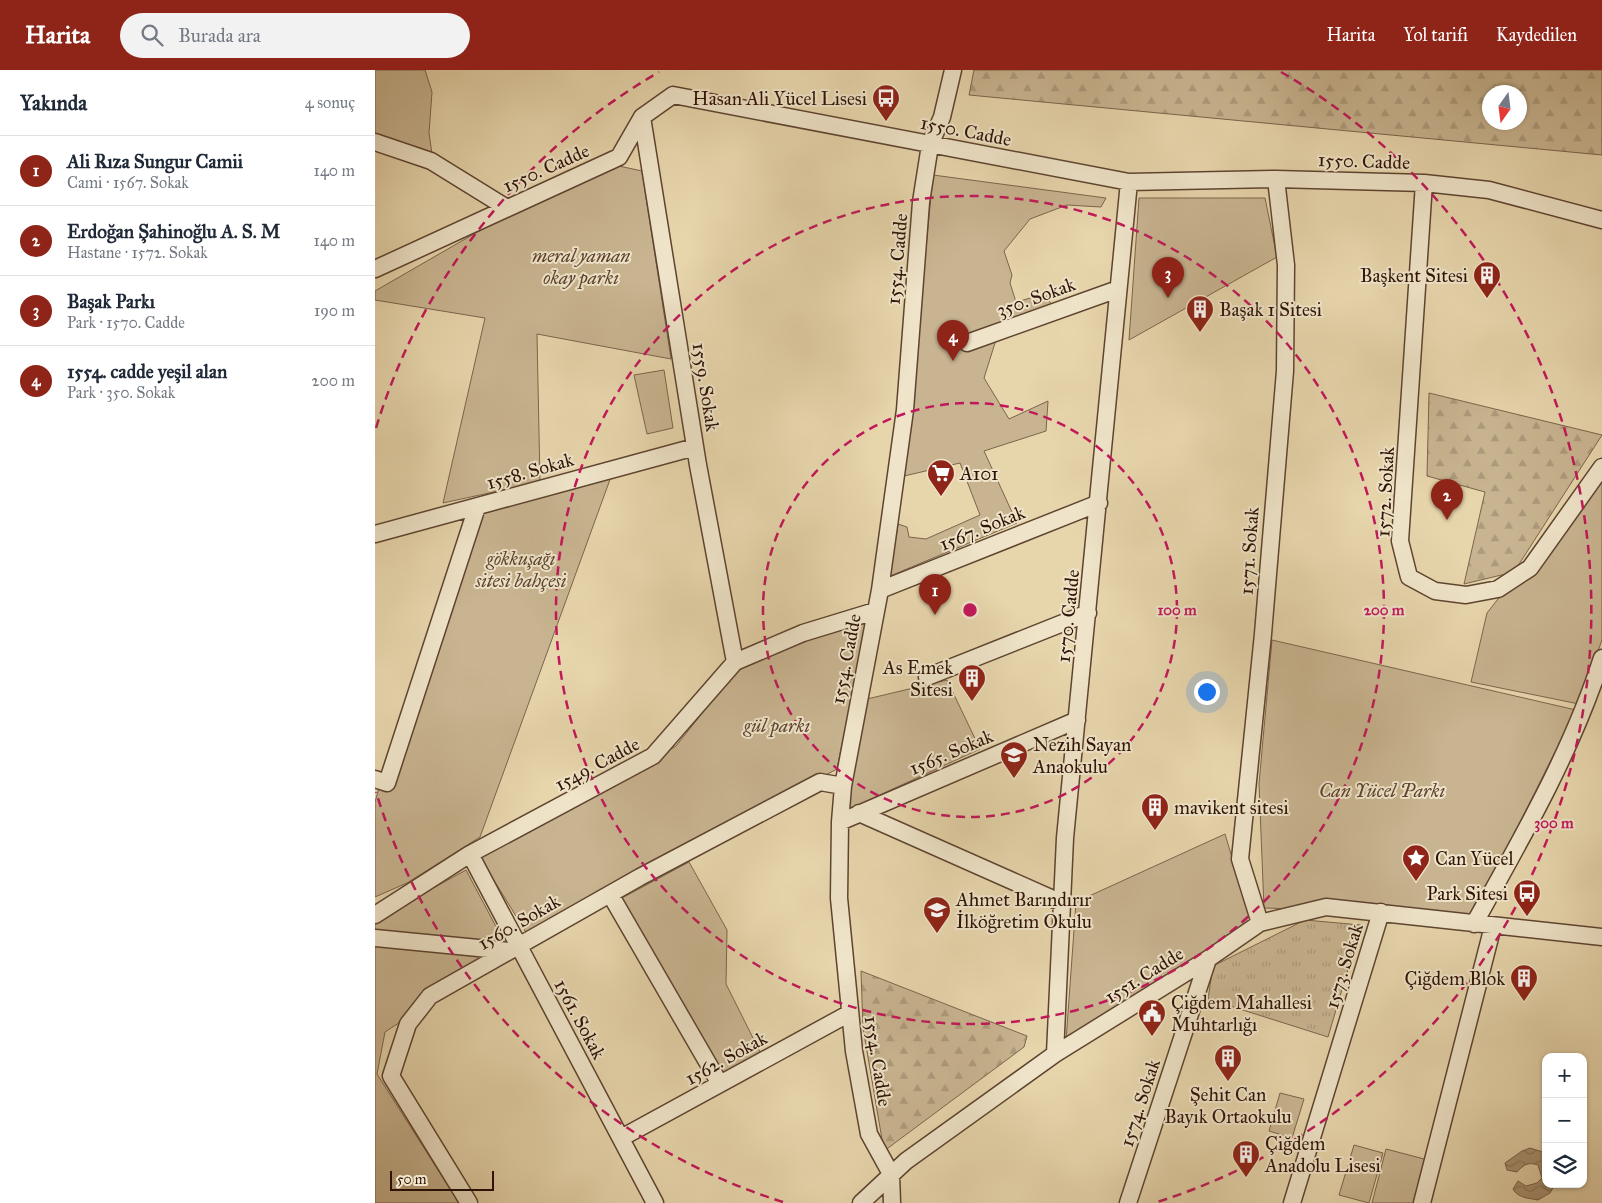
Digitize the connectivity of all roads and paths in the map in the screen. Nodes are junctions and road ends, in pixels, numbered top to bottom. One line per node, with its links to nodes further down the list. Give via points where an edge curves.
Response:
1 (953, 70): 4 (street, 1554. Cadde, via 942,117)
2 (642, 117): 4 (street, 1550. Cadde, via 673,95); 8 (street, 1550. Cadde, via 619,157); 13 (street, 1559. Sokak)
3 (375, 142): 8 (street, via 431,162)
4 (930, 145): 6 (street, 1550. Cadde); 18 (street, 1554. Cadde, via 921,202 905,410)
5 (1275, 178): 6 (street, 1550. Cadde); 7 (street, 1550. Cadde); 34 (street, 1571. Sokak, via 1286,265 1285,371 1240,859)
6 (1129, 182): 11 (street, 1570. Cadde)
7 (1424, 183): 9 (street, 1550. Cadde, via 1489,190); 14 (street, 1572. Sokak, via 1400,542 1409,577 1435,592 1466,595 1498,588 1530,568)
8 (507, 208): 10 (street, 1550. Cadde)
9 (1602, 220)
10 (375, 269)
11 (1118, 289): 12 (street, 350. Sokak); 15 (street, 1570. Cadde)
12 (967, 343)
13 (695, 447): 16 (street, 1558. Sokak); 22 (street, 1559. Sokak)
14 (1602, 466)
15 (1099, 503): 18 (street, 1567. Sokak); 20 (street, 1570. Cadde)
16 (477, 507): 17 (street, 1558. Sokak); 25 (street, via 387,783)
17 (375, 534)
18 (880, 590): 19 (street, 1554. Cadde)
19 (875, 611): 22 (street, 1549. Cadde, via 803,633); 26 (street, 1554. Cadde)
20 (1088, 613): 23 (street); 24 (street, 1570. Cadde)
21 (1602, 658): 35 (street, via 1530,823)
22 (735, 662): 29 (street, 1549. Cadde, via 653,756)
23 (927, 678)
24 (1077, 720): 27 (street, 1565. Sokak); 31 (street, 1570. Cadde)
25 (375, 779)
26 (843, 786): 28 (street, 1554. Cadde); 30 (street, 1560. Sokak, via 820,782)
27 (859, 813): 28 (street, 1565. Sokak); 31 (street)
28 (840, 822): 41 (street, 1554. Cadde, via 839,898)
29 (470, 854): 33 (street, 1549. Cadde); 39 (street, 1561. Sokak)
30 (610, 894): 39 (street, 1560. Sokak); 43 (street)
31 (1062, 903): 42 (street, 1570. Cadde)
32 (1381, 912): 34 (street, 1551. Cadde, via 1326,907); 35 (street, 1551. Cadde); 51 (street, 1573. Sokak)
33 (375, 915)
34 (1260, 923): 40 (street, 1551. Cadde)
35 (1474, 924): 36 (street, 1551. Cadde)
36 (1493, 926): 37 (street, 1551. Cadde); 52 (street)
37 (1602, 937)
38 (375, 938): 39 (street)
39 (514, 948): 44 (street, 1561. Sokak); 46 (street, 1560. Sokak, via 430,996 408,1024 391,1076)
40 (1208, 959): 42 (street, 1551. Cadde); 50 (street, 1574. Sokak)
41 (850, 1013): 43 (street, 1562. Sokak); 45 (street, 1554. Cadde, via 869,1134)
42 (1055, 1054): 45 (street, 1551. Cadde)
43 (720, 1084): 44 (street, 1562. Sokak)
44 (621, 1138): 47 (street, 1561. Sokak)
45 (891, 1174): 48 (street, 1551. Cadde); 49 (street)
46 (469, 1203)
47 (655, 1203)
48 (861, 1203)
49 (892, 1203)
50 (1128, 1203)
51 (1292, 1203)
52 (1422, 1203)

